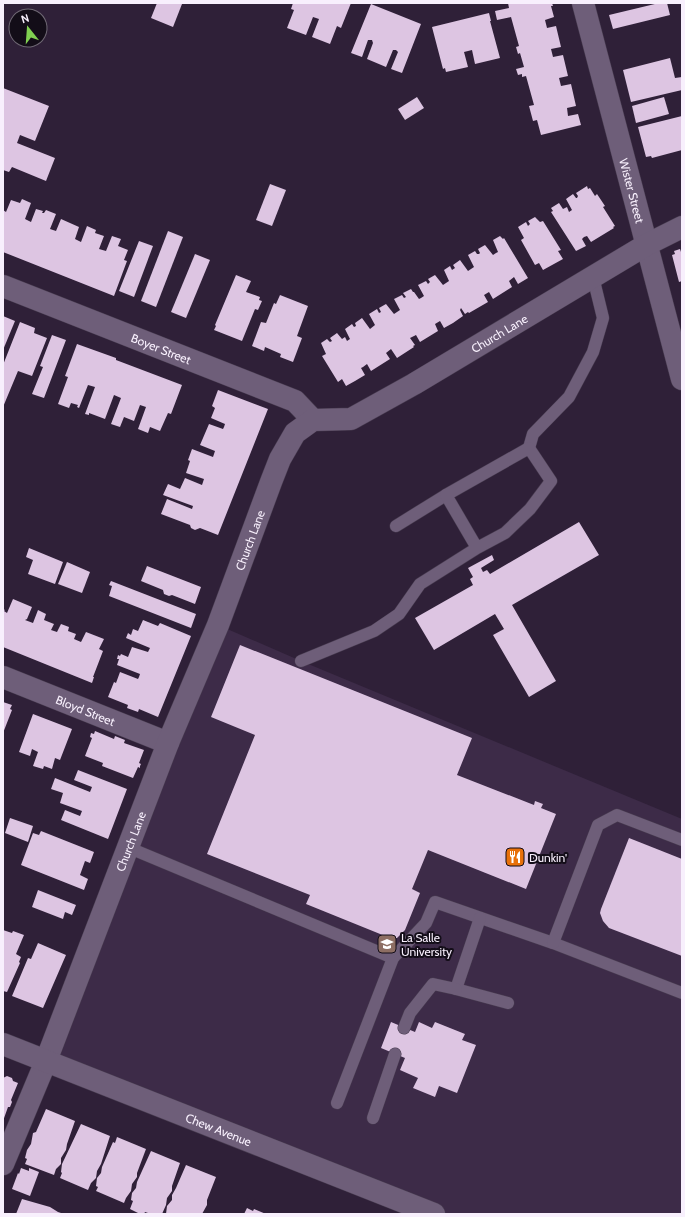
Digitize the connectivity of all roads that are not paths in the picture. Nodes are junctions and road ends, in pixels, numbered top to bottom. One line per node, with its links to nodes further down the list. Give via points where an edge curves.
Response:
1 (583, 3): 3 (street, Wister Street)
2 (682, 227): 3 (street, Church Lane)
3 (646, 245): 4 (street, Church Lane); 6 (street, Wister Street)
4 (593, 277): 7 (street, Church Lane, via 351,419); 8 (lane, via 603,318 593,352 569,397 533,434)
5 (3, 286): 7 (street, Boyer Street, via 295,401)
6 (682, 379)
7 (313, 420): 14 (street, Church Lane, via 295,433 280,459 218,625)
8 (529, 448): 9 (lane); 11 (lane, via 551,481 530,509 505,533)
9 (446, 495): 10 (lane); 11 (lane)
10 (396, 526)
11 (477, 548): 12 (lane, via 420,584 398,614 374,631)
12 (301, 661)
13 (3, 677): 14 (street, Bloyd Street)
14 (168, 744): 16 (street, Church Lane)
15 (682, 840): 18 (lane, via 617,815 598,825)
16 (127, 847): 19 (lane); 26 (street, Church Lane)
17 (480, 918): 18 (lane); 19 (lane, via 436,902 426,923); 20 (lane)
18 (553, 943): 21 (lane)
19 (392, 958): 27 (lane)
20 (456, 989): 22 (lane); 23 (lane, via 433,984 410,1013)
21 (682, 993)
22 (508, 1004)
23 (404, 1028)
24 (3, 1044): 26 (street, Chew Avenue)
25 (395, 1054): 28 (lane)
26 (46, 1061): 29 (street, Church Lane); 30 (street, Chew Avenue)
27 (337, 1103)
28 (373, 1118)
29 (3, 1164)
30 (407, 1209): 31 (street, Chew Avenue)
31 (434, 1214)

